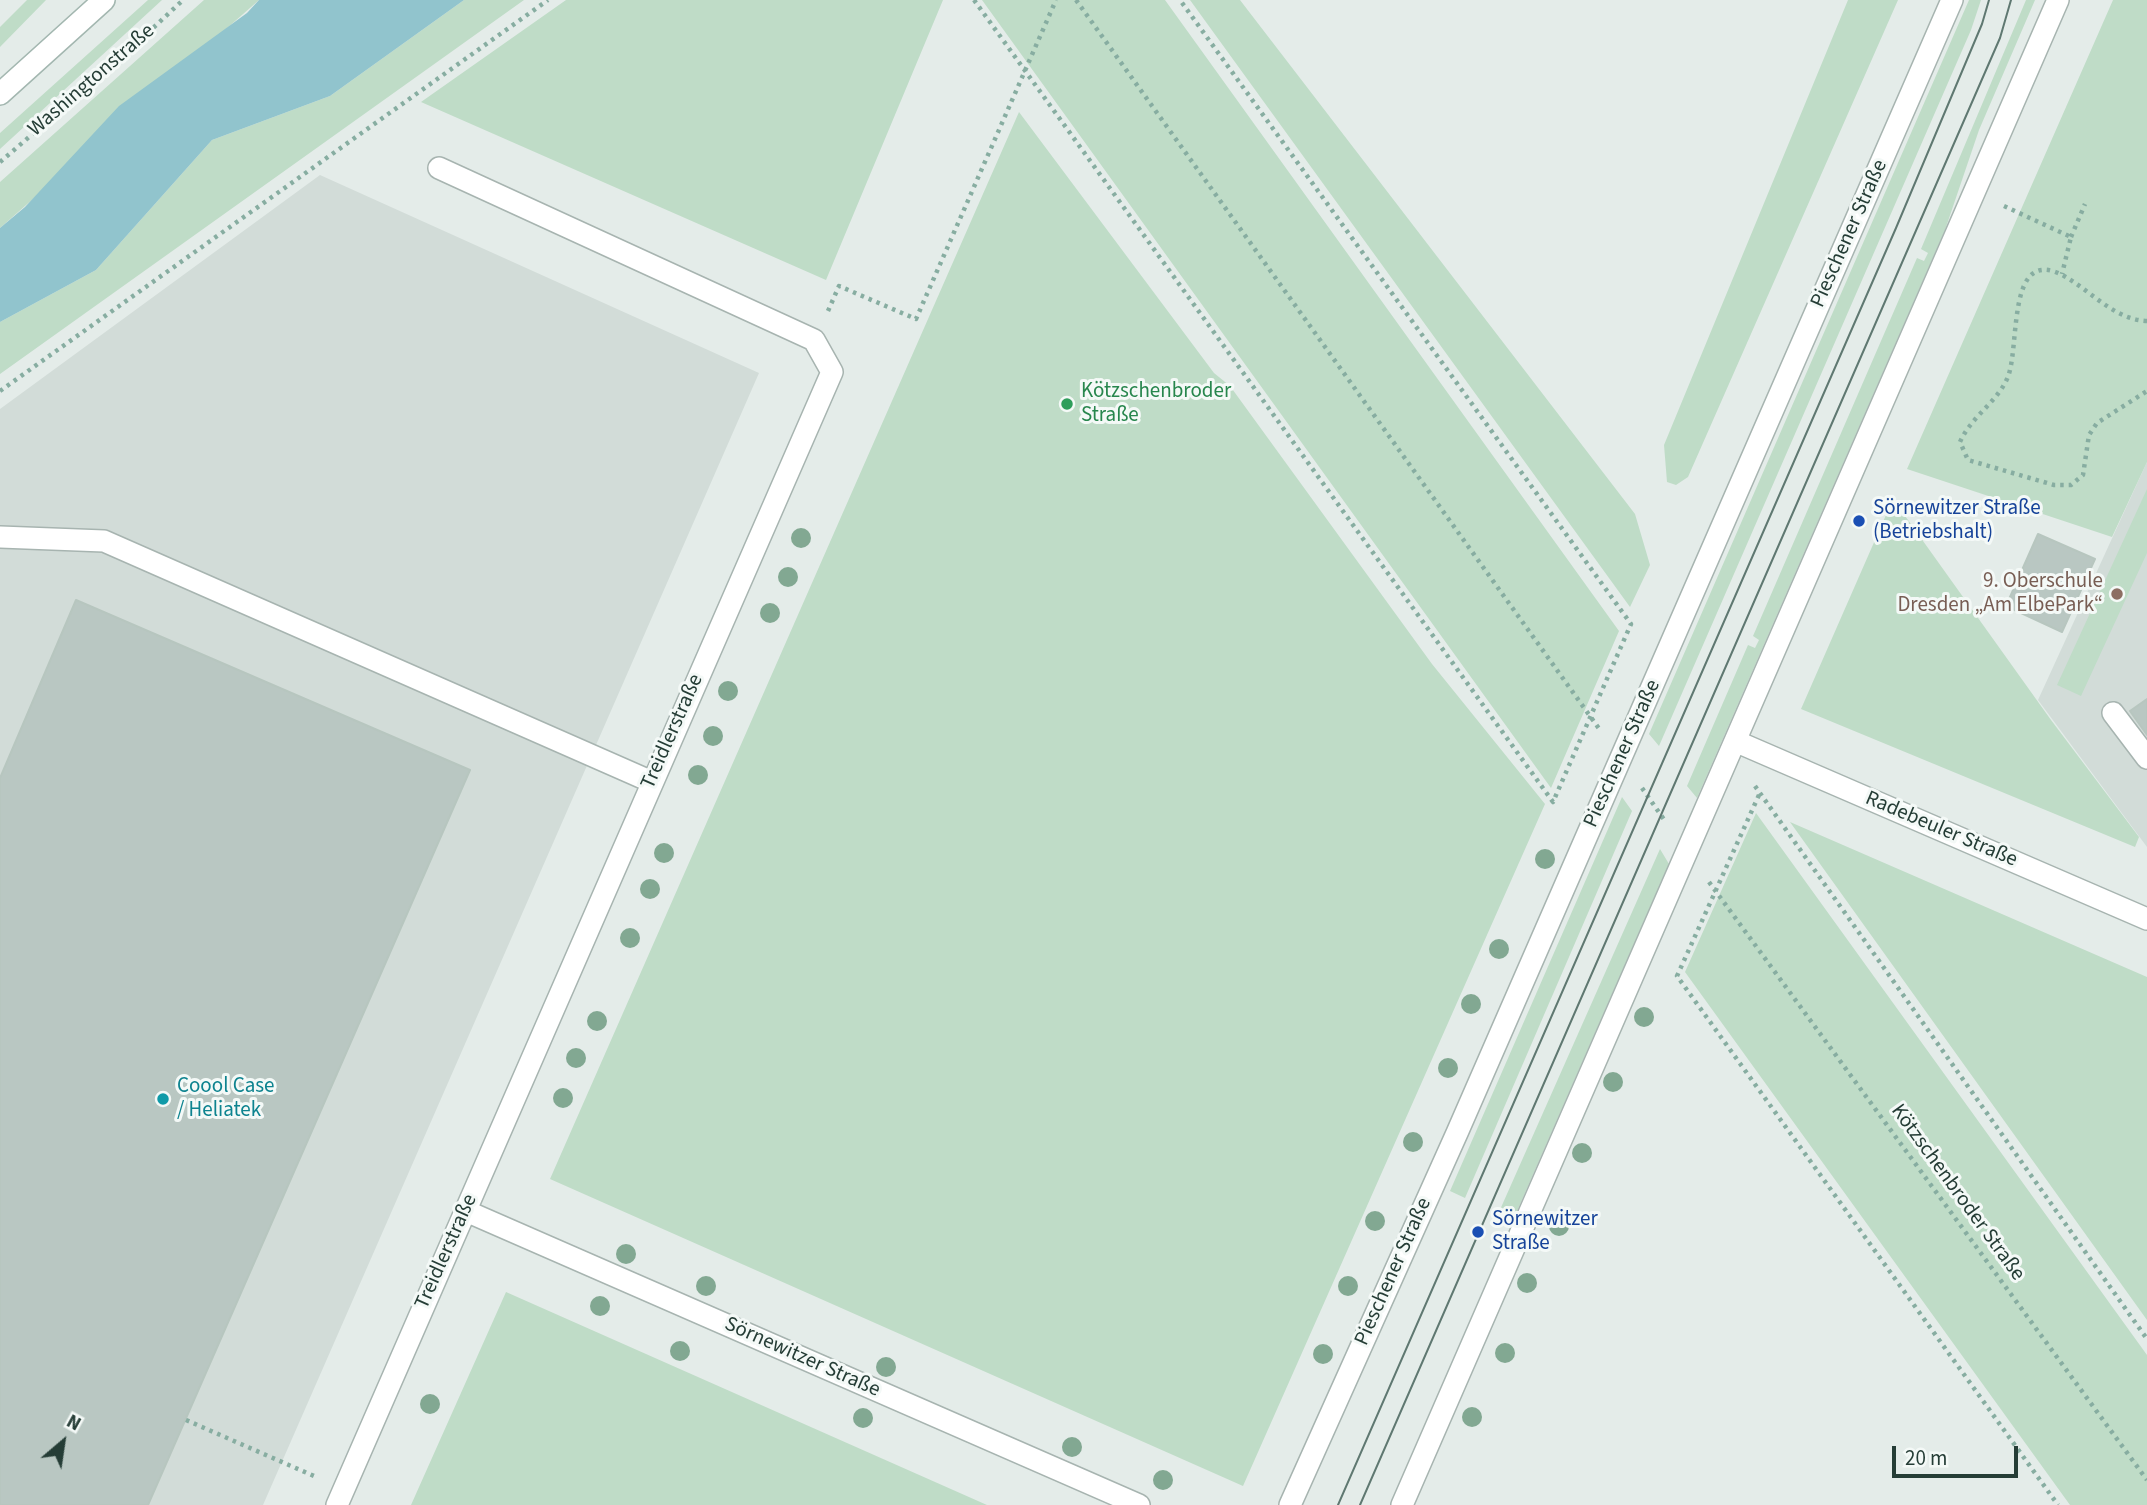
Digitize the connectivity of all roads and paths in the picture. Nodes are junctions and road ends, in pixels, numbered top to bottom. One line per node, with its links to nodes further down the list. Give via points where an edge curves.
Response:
1 (104, 0): 11 (street)
2 (183, 0): 12 (path, Washingtonstraße)
3 (548, 0): 20 (path)
4 (974, 0): 10 (path)
5 (1056, 0): 10 (path)
6 (1076, 0): 23 (path)
7 (1180, 0): 10 (path, via 1631,624 1553,803)
8 (1952, 0): 37 (street, Pieschener Straße)
9 (2058, 0): 14 (street)
10 (1026, 71): 18 (path, via 916,319)
11 (0, 94)
12 (0, 162)
13 (439, 168): 27 (street, Treidlerstraße, via 814,340 832,372)
14 (1974, 193): 16 (path); 25 (street)
15 (2085, 204): 16 (path)
16 (2071, 237): 17 (path)
17 (2062, 274): 19 (path, via 2132,320); 21 (path, via 2040,271 2027,277 2019,292 2014,365 2004,385 1967,426 1960,442 1968,460 2054,485 2071,485 2083,475 2089,435 2097,423)
18 (839, 286)
19 (2147, 321)
20 (0, 391)
21 (2147, 391)
22 (0, 537): 27 (street, via 104,541)
23 (1541, 647)
24 (2113, 713): 26 (street)
25 (1735, 741): 28 (street, Radebeuler Straße); 38 (street)
26 (2147, 758)
27 (652, 782): 30 (street, Treidlerstraße)
28 (2147, 919)
29 (1741, 925): 34 (path, Kötzschenbroder Straße)
30 (466, 1210): 35 (street, Treidlerstraße); 36 (street, Sörnewitzer Straße)
31 (2147, 1339): 39 (path, via 1759,795 1677,976)
32 (186, 1420): 33 (path)
33 (282, 1462)
34 (2147, 1480)
35 (337, 1505)
36 (1139, 1505)
37 (1290, 1505)
38 (1402, 1505)
39 (2058, 1505)

